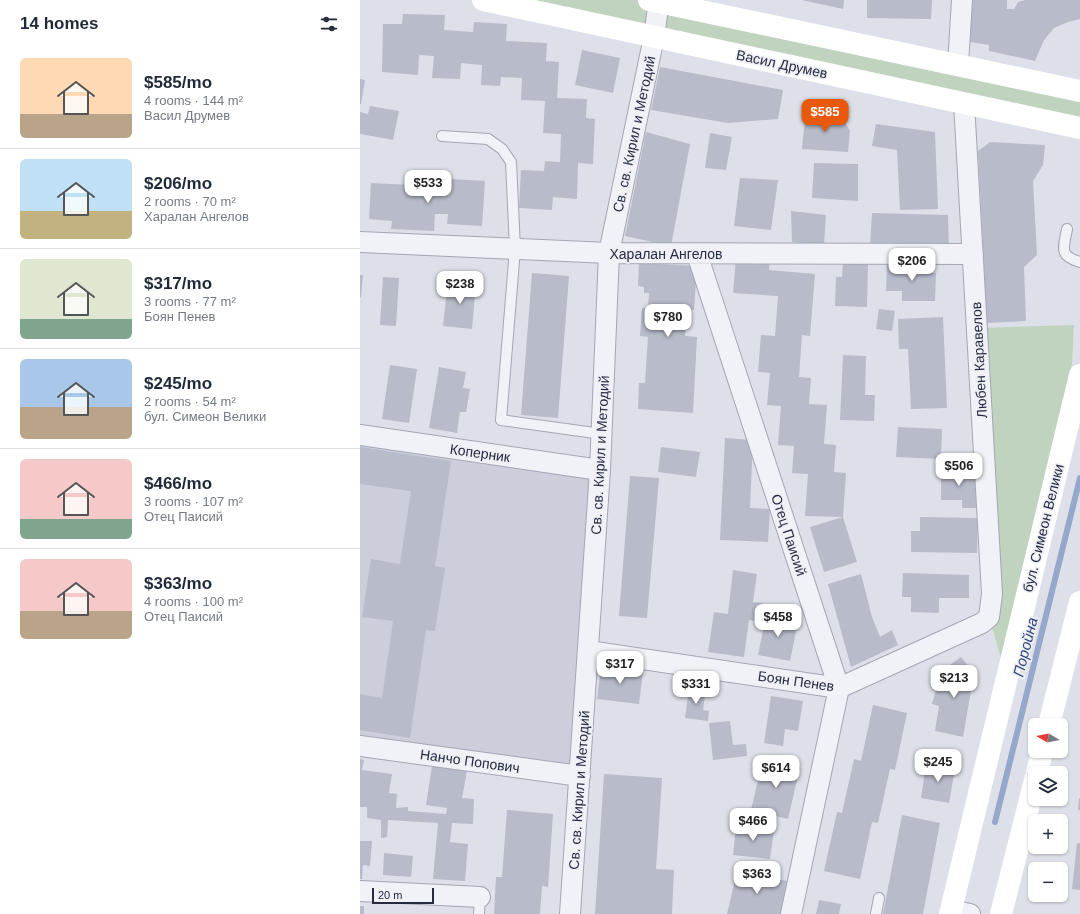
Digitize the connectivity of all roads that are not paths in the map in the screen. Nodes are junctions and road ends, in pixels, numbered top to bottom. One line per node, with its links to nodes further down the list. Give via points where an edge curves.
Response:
1 (483, 0): 4 (street, Васил Друмев)
2 (962, 0): 5 (street)
3 (656, 1): 4 (street, Св. св. Кирил и Методий); 5 (street)
4 (654, 37): 7 (street, Васил Друмев); 13 (street, Св. св. Кирил и Методий)
5 (958, 65): 6 (street)
6 (1080, 91)
7 (964, 103): 8 (street, Васил Друмев); 15 (street, Любен Каравелов)
8 (1080, 128)
9 (442, 136): 12 (lane, via 488,139 502,149 511,162)
10 (1067, 229): 16 (lane, via 1064,249 1066,255)
11 (360, 242): 12 (street, Харалан Ангелов)
12 (515, 249): 13 (street, Харалан Ангелов); 18 (lane, via 501,420)
13 (609, 253): 14 (street, Харалан Ангелов); 18 (street, Св. св. Кирил и Методий)
14 (697, 254): 15 (street, Харалан Ангелов); 24 (street, Отец Паисий)
15 (973, 254): 22 (street, Любен Каравелов, via 992,594)
16 (1080, 262)
17 (1080, 375): 32 (street, бул. Симеон Велики)
18 (602, 434): 20 (street, Св. св. Кирил и Методий)
19 (360, 435): 20 (street, Коперник)
20 (600, 470): 23 (street, Св. св. Кирил и Методий)
21 (1080, 602): 25 (street)
22 (989, 616): 24 (street, Боян Пенев, via 982,623)
23 (588, 651): 24 (street, Боян Пенев); 27 (street, Св. св. Кирил и Методий)
24 (839, 688): 34 (street)
25 (1051, 718)
26 (360, 746): 27 (street, Нанчо Попович)
27 (580, 776): 33 (street, Св. св. Кирил и Методий)
28 (1028, 806): 36 (street)
29 (360, 891): 31 (street)
30 (879, 898): 35 (lane)
31 (479, 905)
32 (957, 913)
33 (570, 914)
34 (791, 914)
35 (876, 914)
36 (1001, 914)

